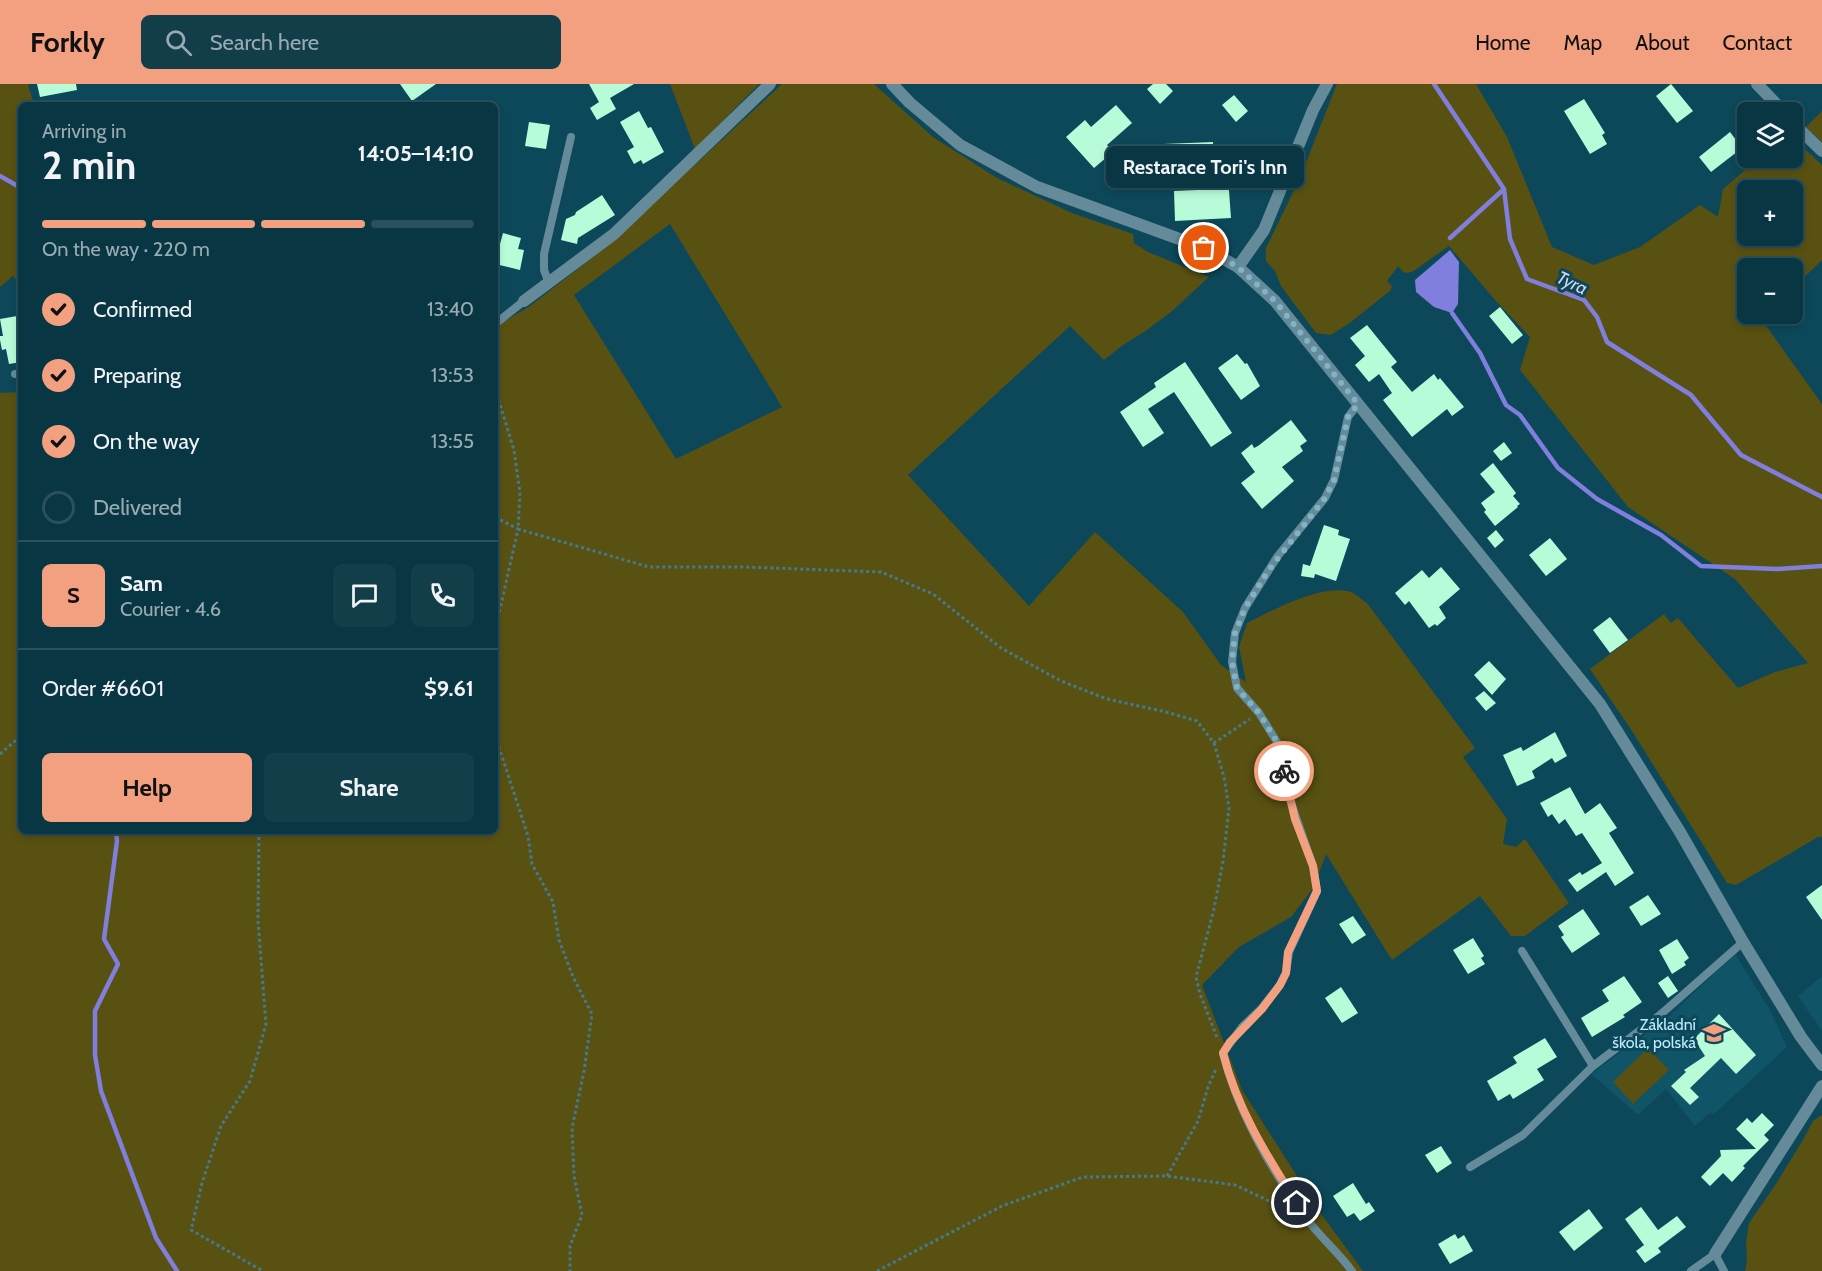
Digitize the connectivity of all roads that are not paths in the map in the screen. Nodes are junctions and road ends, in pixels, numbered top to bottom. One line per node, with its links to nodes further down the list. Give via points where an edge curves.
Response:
1 (770, 84): 10 (street, via 614,234)
2 (892, 84): 9 (street, via 960,145 1037,187 1204,248)
3 (1327, 84): 9 (street, via 1264,230)
4 (1757, 84): 5 (street)
5 (1774, 102)
6 (1803, 133): 8 (street)
7 (571, 137): 10 (lane, via 544,254)
8 (1822, 151)
9 (1238, 267): 13 (street, via 1275,301)
10 (549, 283): 11 (street)
11 (524, 301): 12 (lane)
12 (498, 322)
13 (1358, 404): 14 (street, via 1600,704); 21 (lane, via 1348,417 1334,480 1325,498 1271,566 1245,608 1235,633 1232,662 1237,688 1277,742 1317,891 1288,952 1286,973 1280,985 1223,1053 1235,1094 1264,1154 1307,1220)
14 (1743, 942): 16 (street); 17 (lane, via 1660,1015)
15 (1522, 951): 17 (lane)
16 (1822, 1065)
17 (1593, 1066): 19 (lane, via 1522,1135)
18 (1822, 1086): 20 (street)
19 (1470, 1167)
20 (1715, 1254): 22 (lane); 23 (lane)
21 (1352, 1271)
22 (1691, 1271)
23 (1724, 1271)

